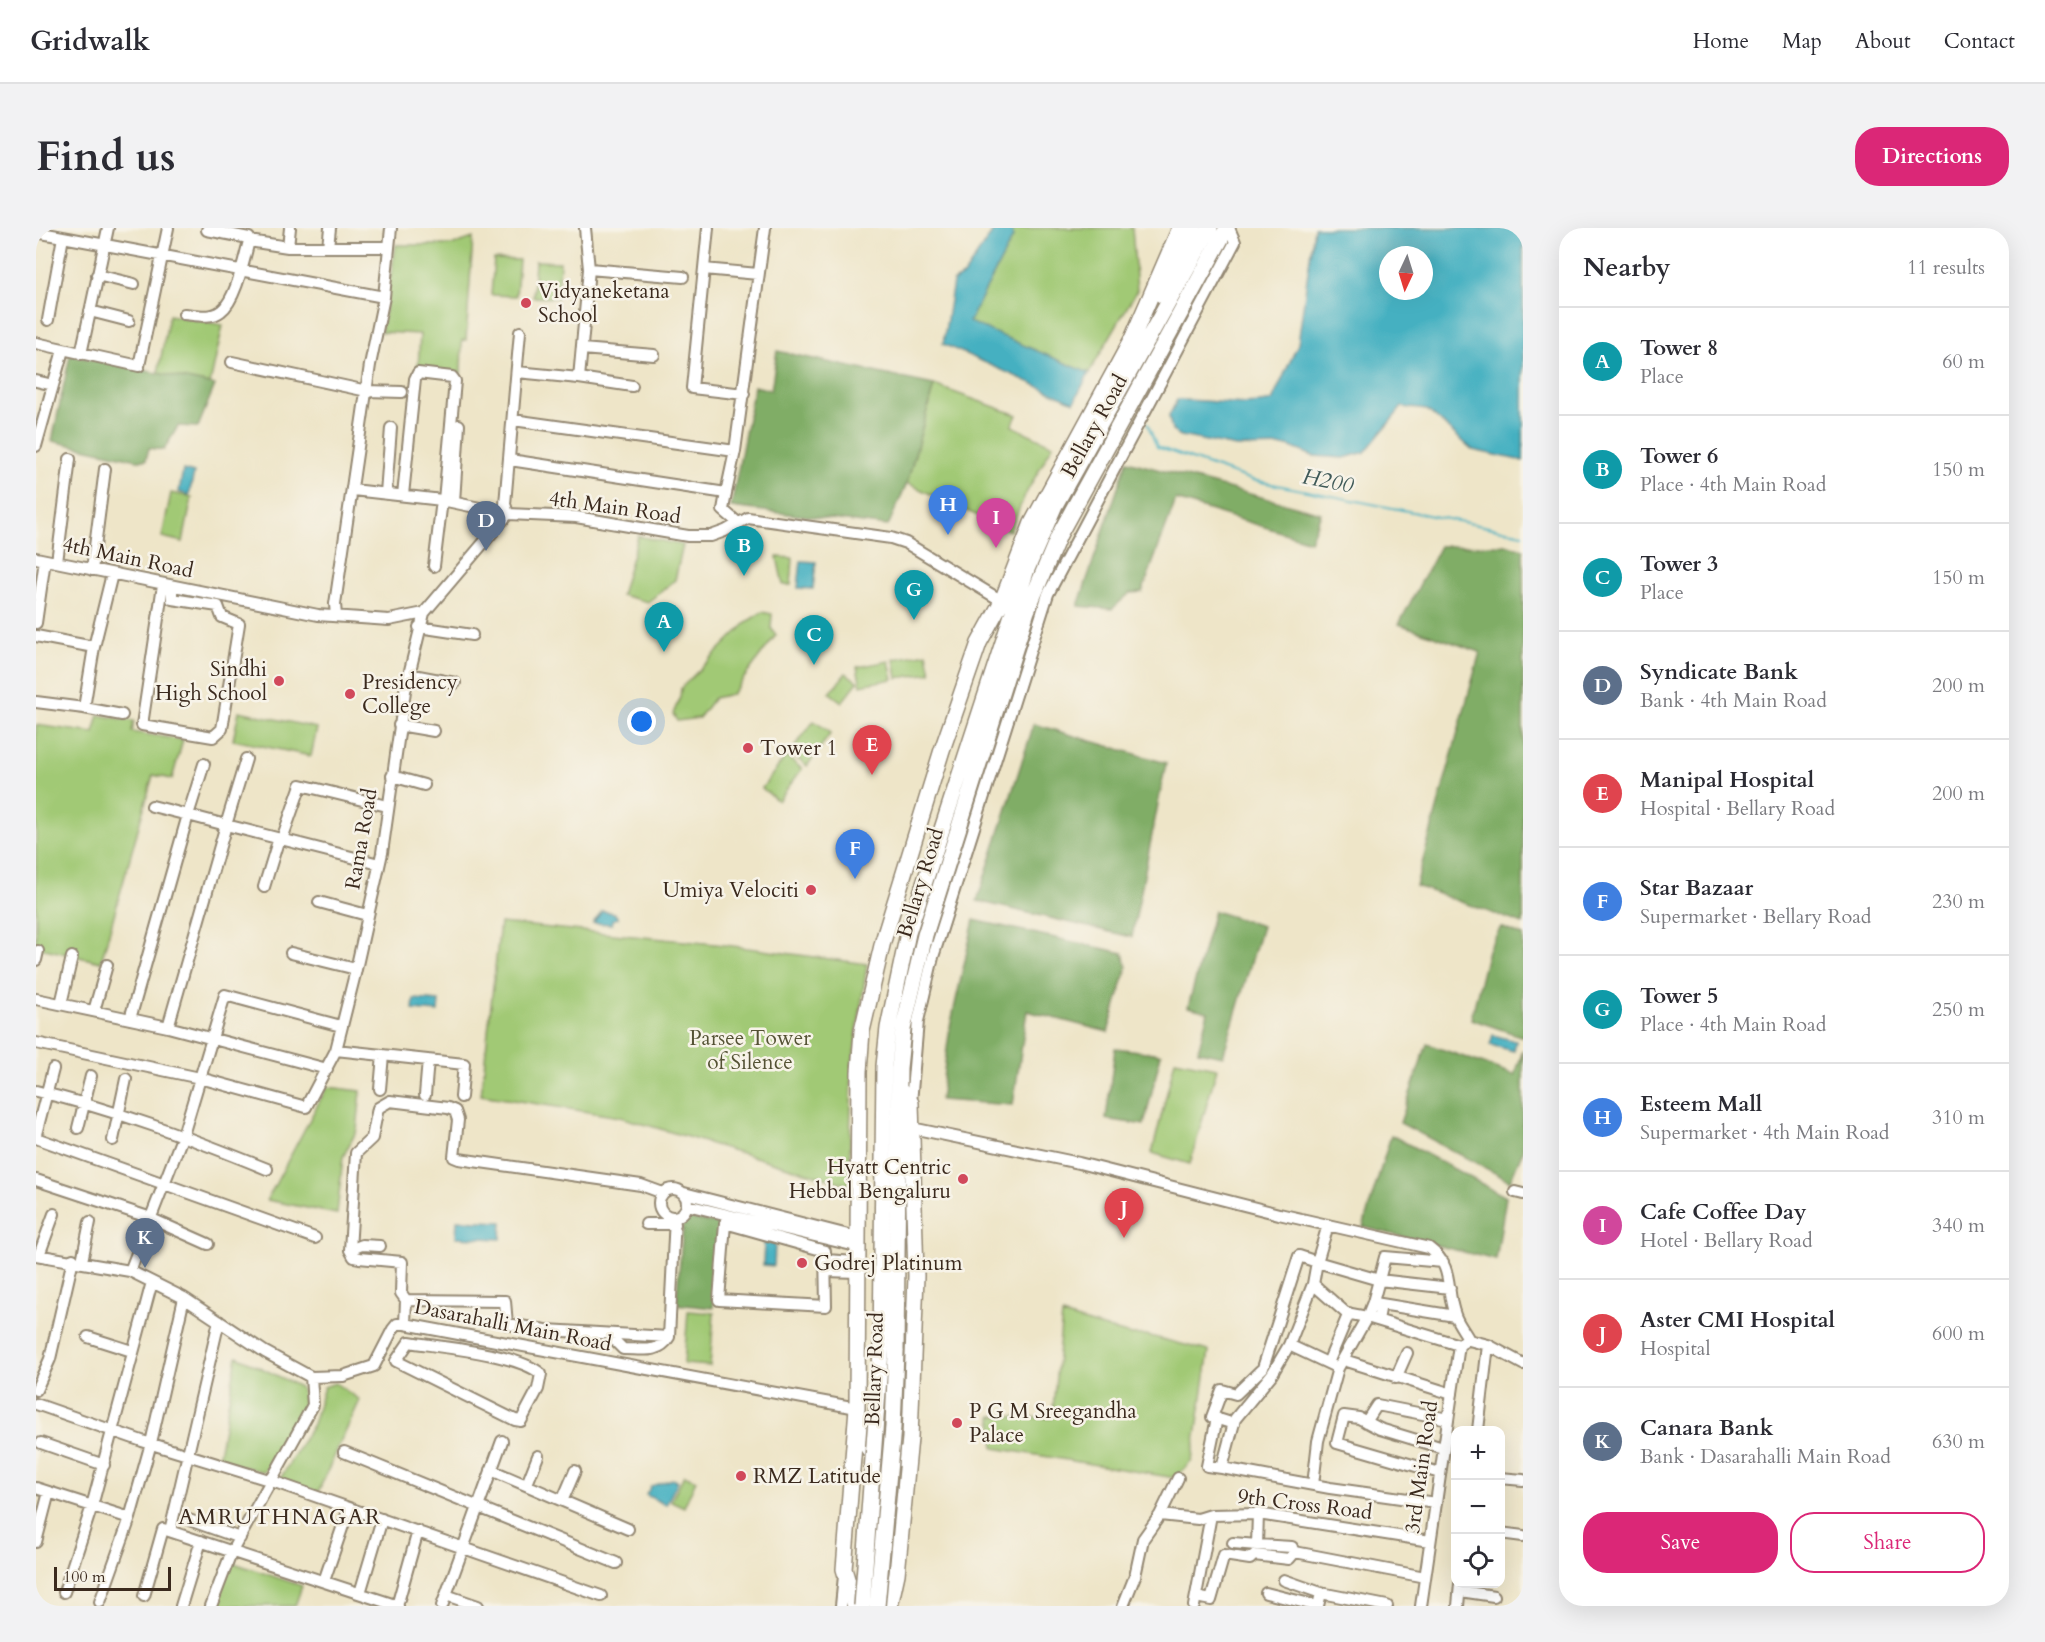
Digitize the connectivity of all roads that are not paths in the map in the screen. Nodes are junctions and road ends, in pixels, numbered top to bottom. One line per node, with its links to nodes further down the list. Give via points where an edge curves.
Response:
1 (108, 228): 17 (street)
2 (168, 228): 21 (street)
3 (290, 228): 19 (street)
4 (330, 228): 18 (street)
5 (391, 228): 20 (street)
6 (585, 228): 22 (street)
7 (708, 228): 23 (street)
8 (765, 228): 25 (street)
9 (1180, 228): 47 (highway, via 1137,328)
10 (1194, 228): 32 (highway, Bellary Road, via 1160,302)
11 (1210, 228): 32 (highway)
12 (1228, 228): 47 (highway, Bellary Road)
13 (205, 229): 16 (street)
14 (36, 232): 15 (street)
15 (58, 234): 17 (street); 33 (street)
16 (250, 236): 19 (street); 24 (street)
17 (104, 245): 21 (street); 26 (street)
18 (328, 246): 19 (street); 20 (street)
19 (288, 247)
20 (389, 247): 29 (street)
21 (161, 257): 24 (street); 39 (street, via 139,366)
22 (589, 269): 27 (street); 37 (street)
23 (704, 269): 25 (street); 50 (street, via 692,388)
24 (241, 273): 29 (street); 31 (street, via 221,312 209,316)
25 (758, 274): 50 (street)
26 (97, 275): 28 (street); 30 (street)
27 (683, 277)
28 (134, 284)
29 (384, 297): 48 (street)
30 (90, 311): 34 (street); 39 (street)
31 (184, 314)
32 (1159, 319): 47 (highway, Bellary Road)
33 (48, 320)
34 (129, 321)
35 (520, 332): 42 (street)
36 (36, 343): 38 (street)
37 (582, 348): 40 (street); 43 (street)
38 (63, 350): 39 (street); 45 (street)
39 (81, 354)
40 (654, 355)
41 (232, 363): 48 (street)
42 (517, 372): 43 (street); 52 (street)
43 (579, 378): 46 (street)
44 (36, 381): 45 (street)
45 (53, 385): 55 (street)
46 (632, 386)
47 (1131, 387): 51 (highway, Bellary Road); 82 (highway, Bellary Road, via 1117,426 1059,535 1027,611); 82 (street, via 1131,434 1048,594)
48 (367, 391): 49 (street); 60 (street)
49 (402, 392)
50 (744, 394): 56 (street)
51 (1101, 410): 73 (highway, Bellary Road, via 1032,523); 182 (highway, Bellary Road, via 1014,603 908,933 884,1066)
52 (513, 420): 56 (street); 58 (street)
53 (459, 425): 64 (street)
54 (391, 428): 61 (street)
55 (36, 447)
56 (735, 451): 62 (street)
57 (70, 459): 68 (street)
58 (510, 460): 62 (street); 65 (street, via 505,504)
59 (105, 469): 70 (street)
60 (353, 490): 61 (street, 4th Main Road); 75 (street)
61 (386, 493): 63 (street, 4th Main Road)
62 (726, 493): 66 (street, via 723,510)
63 (403, 495): 64 (street, 4th Main Road); 64 (street, via 415,379 418,373 452,377 455,381)
64 (447, 501): 65 (street, 4th Main Road); 69 (street)
65 (508, 514): 66 (street, 4th Main Road, via 576,517 688,536 711,536); 74 (street)
66 (737, 522): 73 (street, 4th Main Road, via 770,519 891,538 906,543)
67 (40, 559): 68 (street, 4th Main Road); 76 (street)
68 (57, 562): 70 (street, 4th Main Road)
69 (434, 566)
70 (92, 570): 71 (street, 4th Main Road)
71 (112, 574): 72 (street, 4th Main Road); 80 (street)
72 (168, 585): 72 (street, via 172,599 218,606 222,617 239,624 222,729 213,737 142,725); 75 (street, 4th Main Road)
73 (1002, 601): 149 (highway, Bellary Road, via 979,643 942,750 871,987 859,1072)
74 (424, 614): 75 (street, 4th Main Road, via 389,620); 77 (street, Rama Road)
75 (336, 616)
76 (36, 623)
77 (419, 627): 78 (street); 81 (street, Rama Road)
78 (472, 635)
79 (36, 636): 80 (street)
80 (94, 647): 85 (street)
81 (408, 674): 83 (street); 87 (street, Rama Road)
82 (1012, 681): 123 (highway, Bellary Road, via 917,967 903,1029); 127 (street, via 933,957 918,1022)
83 (455, 683)
84 (36, 702): 85 (street)
85 (84, 708): 86 (street)
86 (122, 715)
87 (399, 725): 88 (street); 91 (street, Rama Road)
88 (434, 731)
89 (246, 759): 96 (street)
90 (204, 764): 95 (street)
91 (392, 776): 92 (street); 94 (street, Rama Road)
92 (424, 784)
93 (152, 806): 95 (street)
94 (387, 806): 97 (street, via 301,785); 98 (street, Rama Road)
95 (188, 815): 96 (street); 109 (street)
96 (226, 825): 97 (street); 111 (street)
97 (281, 838): 98 (street); 99 (street)
98 (379, 864): 101 (street, Rama Road)
99 (264, 887)
100 (319, 902): 101 (street)
101 (367, 915): 105 (street, Rama Road)
102 (291, 953): 105 (street)
103 (72, 957): 107 (street)
104 (107, 965): 108 (street)
105 (356, 969): 110 (street, Rama Road)
106 (36, 999): 107 (street)
107 (61, 1004): 108 (street)
108 (94, 1011): 109 (street)
109 (130, 1019): 111 (street)
110 (341, 1026): 112 (street, via 225,995); 114 (street, Rama Road)
111 (168, 1027): 112 (street)
112 (212, 1039): 118 (street); 120 (street)
113 (36, 1043): 120 (street)
114 (336, 1050): 115 (street); 118 (street, Rama Road)
115 (383, 1055): 116 (street); 122 (street)
116 (428, 1060): 125 (street); 126 (street, via 464,1064)
117 (53, 1069): 124 (street)
118 (327, 1069): 120 (street, Rama Road, via 306,1107)
119 (91, 1076): 128 (street)
120 (200, 1078): 132 (street)
121 (126, 1079): 129 (street)
122 (380, 1089)
123 (898, 1089): 127 (highway); 130 (highway, Bellary Road)
124 (41, 1093): 128 (street); 133 (street)
125 (425, 1095)
126 (461, 1097)
127 (911, 1103): 130 (highway)
128 (85, 1104): 129 (street); 131 (street)
129 (120, 1114): 132 (street); 134 (street)
130 (905, 1127): 146 (street, via 1079,1163); 182 (highway, Bellary Road); 203 (highway, via 916,1276)
131 (78, 1128)
132 (183, 1135): 135 (street); 137 (street)
133 (36, 1136): 137 (street)
134 (113, 1140)
135 (267, 1168)
136 (36, 1180): 142 (street)
137 (163, 1181): 142 (street); 147 (street)
138 (663, 1193): 139 (street, via 671,1188); 143 (street, via 659,1200 661,1209); 152 (street, via 641,1185 459,1159 454,1157 458,1120 455,1111 390,1101 378,1108 372,1138 356,1154)
139 (684, 1193): 140 (street); 149 (street)
140 (687, 1205): 143 (street); 149 (street)
141 (54, 1214): 153 (street)
142 (149, 1218): 150 (street); 160 (street)
143 (675, 1220): 145 (street); 174 (street)
144 (90, 1222): 155 (street)
145 (646, 1224)
146 (1328, 1225): 148 (street); 156 (street)
147 (315, 1238)
148 (1389, 1238): 154 (street); 157 (street, via 1429,1248)
149 (856, 1241): 159 (highway, Bellary Road)
150 (208, 1244)
151 (380, 1246): 152 (street, via 362,1245)
152 (350, 1250): 166 (street, via 354,1257 402,1262 401,1293)
153 (38, 1255): 155 (street)
154 (1385, 1257): 157 (street); 161 (street)
155 (78, 1260): 160 (street); 190 (street, via 50,1359)
156 (1317, 1262): 161 (street); 163 (street); 194 (street, via 1299,1256 1263,1368 1236,1394 1222,1390 1212,1417)
157 (1443, 1262): 164 (street)
158 (826, 1265): 158 (street, via 825,1251 724,1223 719,1300 826,1306); 159 (street)
159 (856, 1267): 193 (highway, Bellary Road)
160 (130, 1271): 162 (street)
161 (1379, 1280): 164 (street); 167 (street)
162 (153, 1282): 165 (street); 181 (street)
163 (1313, 1284): 168 (street); 178 (street)
164 (1450, 1288): 169 (street)
165 (184, 1298): 171 (street); 202 (street)
166 (406, 1300): 172 (street); 174 (street, via 505,1301 507,1324)
167 (1377, 1303): 169 (street); 170 (street)
168 (1349, 1313): 170 (street); 186 (street)
169 (1455, 1316): 176 (street)
170 (1373, 1319): 176 (street); 186 (street)
171 (219, 1322): 188 (street); 206 (street)
172 (405, 1324): 177 (street, Dasarahalli Main Road); 188 (street, Dasarahalli Main Road, via 397,1324 393,1329 374,1366 343,1376)
173 (88, 1337): 181 (street)
174 (669, 1337): 175 (street, via 658,1349 623,1349)
175 (615, 1341)
176 (1464, 1342): 179 (street); 191 (street, 3rd Main Road)
177 (501, 1344): 180 (street, Dasarahalli Main Road); 184 (street)
178 (1288, 1345): 186 (street); 197 (street, via 1272,1374)
179 (1488, 1345): 187 (street); 198 (street)
180 (513, 1346): 185 (street); 193 (street, Dasarahalli Main Road)
181 (132, 1351): 199 (street)
182 (889, 1352): 272 (highway, Bellary Road, bridge); 273 (highway, Bellary Road, bridge, via 893,1427)
183 (1407, 1353): 189 (street)
184 (499, 1358): 185 (street); 185 (street, via 409,1342 396,1361 521,1421 538,1389 541,1374 527,1364)
185 (510, 1360)
186 (1337, 1364): 189 (street); 218 (street, via 1318,1441)
187 (1523, 1364)
188 (311, 1377): 215 (street, via 313,1405)
189 (1396, 1378): 191 (street)
190 (36, 1390)
191 (1452, 1394): 195 (street, 3rd Main Road)
192 (36, 1404): 199 (street)
193 (857, 1414): 203 (highway, via 869,1452 880,1460 897,1459); 247 (highway, Bellary Road)
194 (1217, 1418): 197 (street); 209 (street, via 1207,1466)
195 (1448, 1419): 196 (street, via 1377,1406); 204 (street, 3rd Main Road)
196 (1366, 1422): 204 (street); 212 (street, via 1344,1416 1337,1443)
197 (1234, 1424): 209 (street)
198 (1479, 1426)
199 (113, 1431): 202 (street); 208 (street)
200 (502, 1441): 210 (street)
201 (41, 1443): 208 (street)
202 (151, 1443): 206 (street); 229 (street)
203 (909, 1447): 274 (highway)
204 (1443, 1448): 212 (street, 3rd Main Road)
205 (344, 1452): 224 (street)
206 (188, 1456): 215 (street); 233 (street)
207 (538, 1456): 217 (street)
208 (104, 1466): 223 (street)
209 (1222, 1468): 218 (street)
210 (491, 1470): 217 (street); 224 (street)
211 (575, 1470): 221 (street)
212 (1440, 1473): 222 (street, 3rd Main Road)
213 (1178, 1478): 227 (street)
214 (1505, 1478): 216 (street)
215 (269, 1480): 225 (street); 237 (street)
216 (1523, 1480)
217 (527, 1484): 221 (street)
218 (1313, 1485): 222 (street)
219 (36, 1488): 220 (street)
220 (49, 1492): 223 (street); 240 (street)
221 (563, 1499): 232 (street)
222 (1436, 1503): 239 (street, 3rd Main Road)
223 (92, 1506): 229 (street); 253 (street)
224 (477, 1506): 243 (street); 246 (street)
225 (350, 1508): 231 (street); 250 (street)
226 (1257, 1514): 228 (street, 9th Cross Road); 239 (street, 9th Cross Road); 242 (street)
227 (1160, 1515): 228 (street, 9th Cross Road, via 1198,1519); 275 (street, via 1143,1539)
228 (1211, 1515): 263 (street)
229 (130, 1518): 262 (street)
230 (189, 1520): 237 (street)
231 (382, 1520): 234 (street); 254 (street)
232 (628, 1529)
233 (167, 1530): 238 (street); 258 (street)
234 (418, 1531): 243 (street); 267 (street)
235 (1505, 1534): 236 (street)
236 (1523, 1536)
237 (240, 1538): 245 (street)
238 (201, 1541): 245 (street); 265 (street)
239 (1430, 1541): 248 (street, 3rd Main Road)
240 (36, 1542)
241 (1233, 1543): 242 (street)
242 (1257, 1545): 244 (street)
243 (463, 1546): 257 (street); 259 (street)
244 (1292, 1547)
245 (232, 1551): 250 (street); 266 (street)
246 (616, 1563)
247 (844, 1569): 270 (street); 271 (highway, Bellary Road)
248 (1425, 1577): 263 (street, via 1295,1552 1289,1559 1224,1554 1211,1600); 277 (street, 3rd Main Road)
249 (1284, 1580): 256 (street)
250 (324, 1581): 254 (street)
251 (1460, 1588): 278 (street)
252 (1464, 1588): 260 (street)
253 (64, 1592)
254 (360, 1593): 264 (street)
255 (1266, 1593): 256 (street, via 1318,1606)
256 (1321, 1593): 276 (street)
257 (446, 1595): 268 (street); 269 (street)
258 (144, 1596)
259 (601, 1596)
260 (1494, 1596)
261 (1523, 1599): 279 (street)
262 (100, 1602)
263 (1195, 1602)
264 (377, 1603): 267 (street)
265 (181, 1606)
266 (211, 1606)
267 (398, 1606)
268 (442, 1606)
269 (478, 1606)
270 (841, 1606)
271 (855, 1606)
272 (862, 1606)
273 (877, 1606)
274 (890, 1606)
275 (1123, 1606)
276 (1387, 1606)
277 (1421, 1606)
278 (1458, 1606)
279 (1521, 1606)

